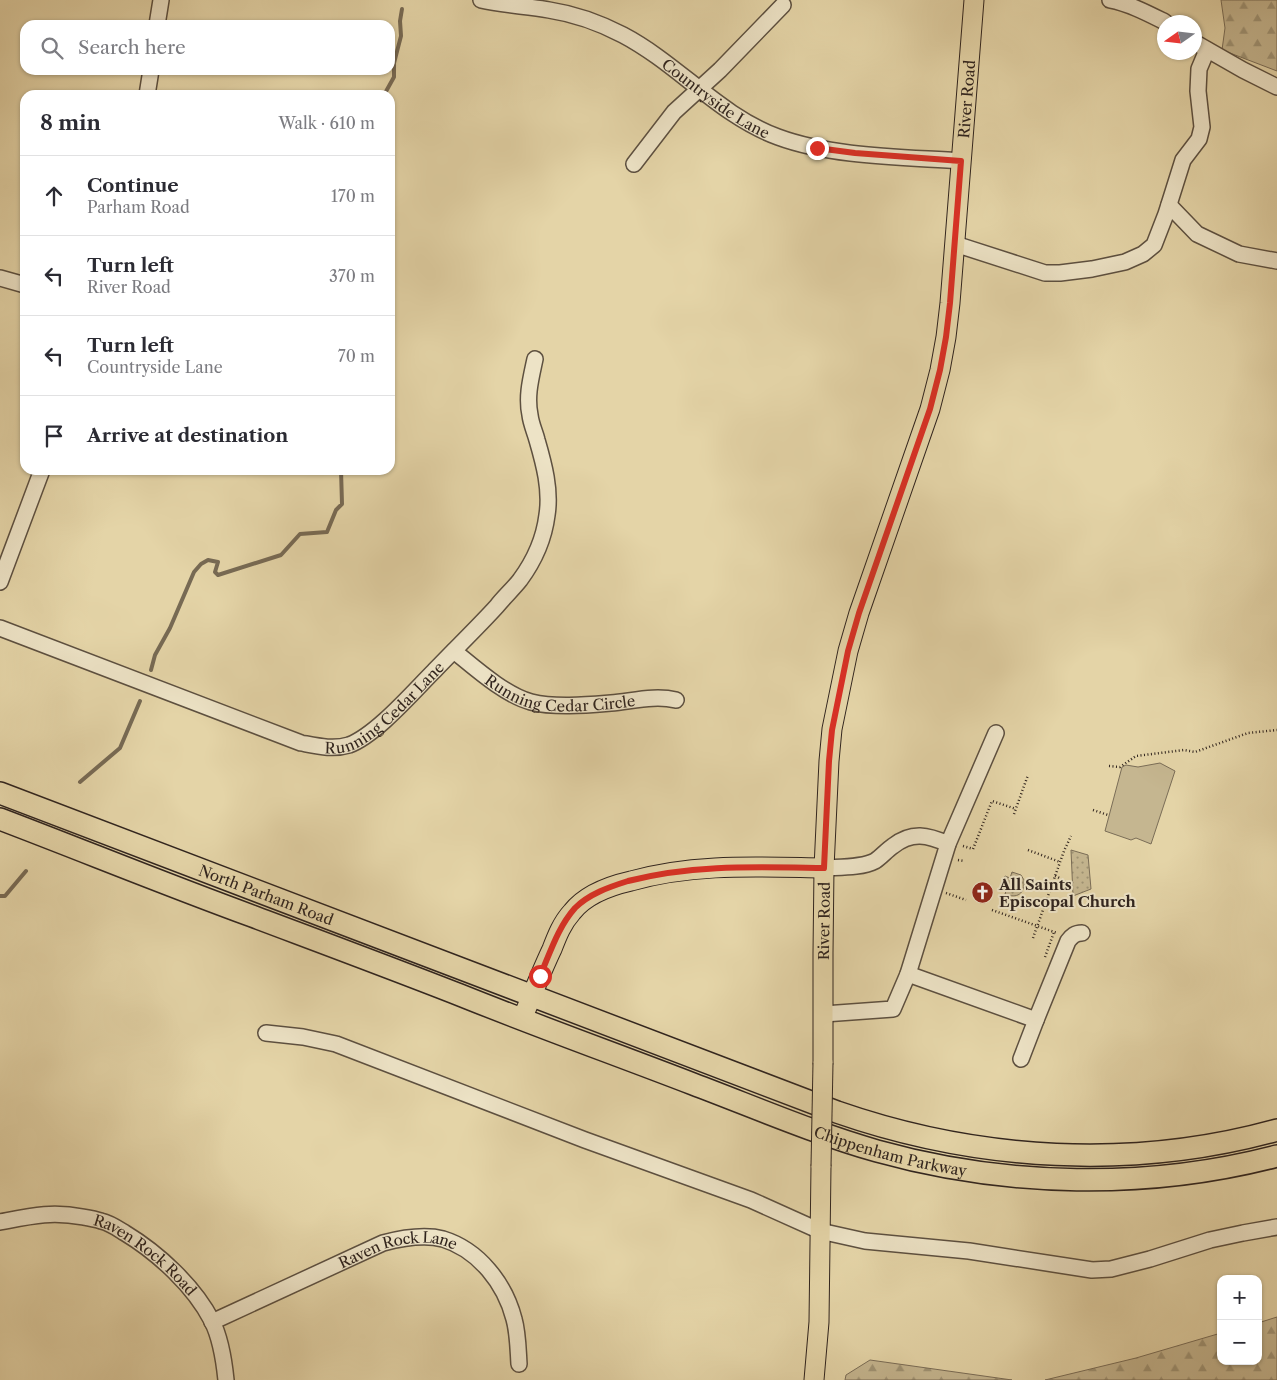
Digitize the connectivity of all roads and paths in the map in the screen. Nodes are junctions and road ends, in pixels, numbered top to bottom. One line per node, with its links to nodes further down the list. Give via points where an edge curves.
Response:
1 (161, 0): 7 (street)
2 (481, 0): 12 (street, Countryside Lane, via 552,10 600,24 656,55)
3 (974, 0): 14 (main road, River Road)
4 (1110, 0): 6 (street)
5 (783, 5): 12 (street)
6 (1157, 18)
7 (158, 20)
8 (1202, 47): 11 (street)
9 (1200, 60): 16 (street, via 1198,90 1202,127 1199,139 1183,160)
10 (150, 75): 13 (street)
11 (1277, 87)
12 (699, 88): 14 (street, Countryside Lane, via 739,117 792,142 855,153); 15 (street, via 674,112)
13 (148, 90)
14 (961, 161): 17 (main road, River Road)
15 (634, 164)
16 (1168, 205): 17 (street, via 1154,245 1126,262 1092,269 1045,273); 18 (street, via 1197,234 1238,254)
17 (955, 244): 41 (main road, River Road, via 946,337 930,409 848,651 832,730)
18 (1277, 261)
19 (0, 278): 20 (street)
20 (20, 284)
21 (535, 359): 25 (street, Running Cedar Lane, via 528,390 530,415 548,488 543,534 533,560 519,581)
22 (40, 475): 23 (street)
23 (0, 582)
24 (0, 628): 25 (street, Running Cedar Lane, via 275,734 301,743 336,748 368,734)
25 (454, 650): 26 (street, Running Cedar Circle, via 504,689 530,702 560,705 655,698)
26 (676, 700)
27 (1277, 730): 29 (path, via 1248,733 1195,752 1184,750 1136,756 1120,767)
28 (996, 733): 38 (street)
29 (1109, 766)
30 (1028, 775): 32 (path)
31 (0, 793): 51 (highway, North Parham Road)
32 (1016, 809): 34 (path); 38 (path, via 992,800 973,849)
33 (1093, 810): 35 (path)
34 (1014, 814)
35 (1108, 816)
36 (0, 819): 53 (highway, North Parham Road)
37 (1071, 836): 40 (path)
38 (954, 848): 41 (street, via 920,835 894,844 875,861 864,865); 50 (street)
39 (1028, 850): 40 (path)
40 (1060, 862): 42 (path)
41 (824, 868): 51 (main road, via 679,870 605,888 576,907 564,922); 52 (main road, River Road)
42 (1055, 876): 43 (path); 47 (path)
43 (1072, 884)
44 (946, 894): 45 (path)
45 (966, 900)
46 (992, 910): 47 (path)
47 (1038, 926): 48 (path); 49 (path)
48 (1076, 935): 54 (street)
49 (1033, 938)
50 (908, 974): 52 (street, via 893,1009); 54 (street)
51 (532, 996): 53 (main road); 57 (highway, Chippenham Parkway, via 851,1117 967,1145 1036,1154 1108,1155 1194,1147)
52 (824, 1014): 61 (main road, River Road, bridge)
53 (522, 1019): 58 (highway, Chippenham Parkway, via 840,1139 948,1167 994,1174 1087,1180 1203,1171)
54 (1036, 1020): 56 (street)
55 (266, 1032): 61 (street, via 336,1044 751,1200)
56 (1021, 1059)
57 (1277, 1130)
58 (1277, 1156)
59 (0, 1222): 62 (street, Raven Rock Road, via 43,1214 101,1220 142,1243 170,1268)
60 (1277, 1227): 61 (street, via 1210,1240 1111,1269 1092,1270 969,1251 865,1241)
61 (820, 1231): 65 (main road, River Road, via 819,1322)
62 (212, 1322): 63 (street, Raven Rock Lane, via 383,1243 402,1238 443,1239 478,1259 506,1297 514,1317); 64 (street, Raven Rock Road)
63 (519, 1364)
64 (226, 1380)
65 (814, 1380)

